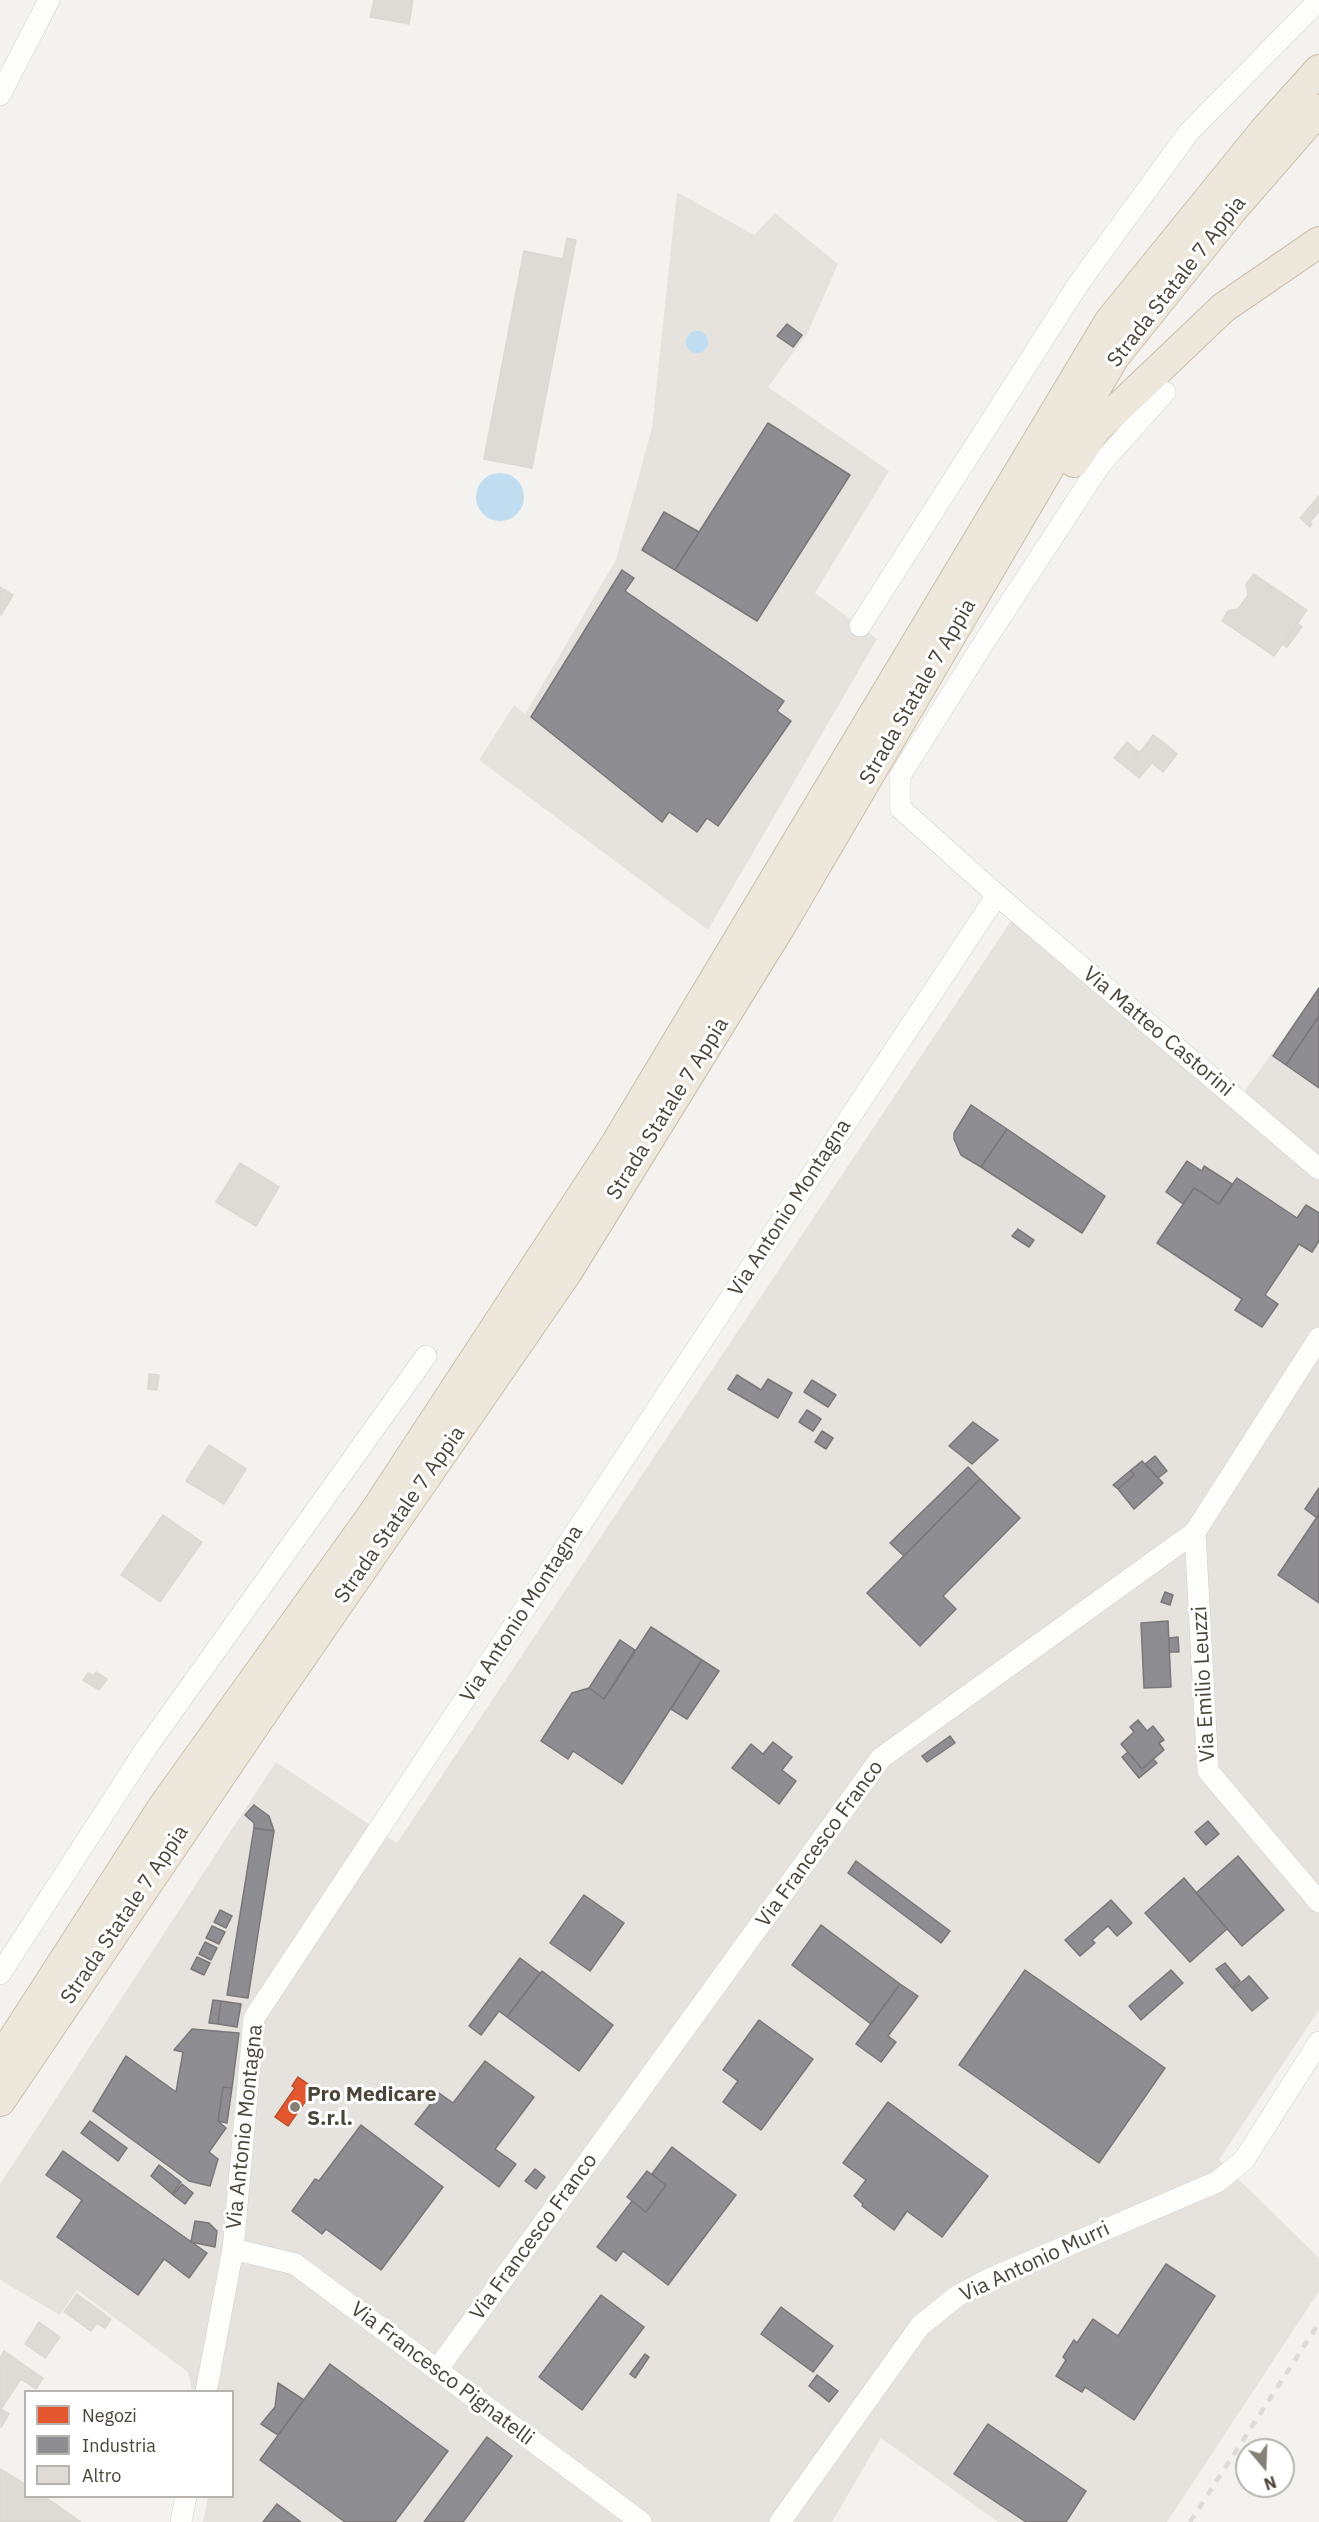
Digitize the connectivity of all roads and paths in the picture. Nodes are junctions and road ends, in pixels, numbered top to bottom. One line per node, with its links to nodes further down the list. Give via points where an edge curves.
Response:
1 (49, 0): 4 (street)
2 (1319, 0): 8 (street, via 1175,151 1079,283)
3 (1319, 69): 18 (highway, Strada Statale 7 Appia, via 1110,321 616,1144 374,1513 165,1804)
4 (0, 95)
5 (1319, 110): 9 (highway, Strada Statale 7 Appia, via 1114,357)
6 (1319, 242): 9 (highway, via 1223,308 1095,430)
7 (1165, 392): 10 (street, Via Matteo Castorini, via 1100,465 900,776 900,808)
8 (860, 626)
9 (922, 685): 19 (highway, Strada Statale 7 Appia, via 784,920 567,1272)
10 (997, 895): 11 (street, Via Matteo Castorini); 20 (street, Via Antonio Montagna, via 254,2018)
11 (1319, 1169)
12 (1319, 1338): 14 (street, Via Francesco Franco)
13 (426, 1356): 16 (street, via 147,1746)
14 (1195, 1532): 15 (street, Via Emilio Leuzzi, via 1208,1771); 21 (street, Via Francesco Franco, via 881,1758)
15 (1319, 1902)
16 (0, 1974)
17 (1319, 2042): 26 (street, Via Antonio Murri, via 1244,2160 1217,2182 988,2279 957,2296 920,2326)
18 (0, 2060)
19 (0, 2101)
20 (233, 2249): 21 (street, Via Francesco Pignatelli, via 295,2264); 22 (street, Via Antonio Montagna)
21 (437, 2370): 25 (street, Via Francesco Pignatelli)
22 (206, 2390)
23 (186, 2498): 24 (street)
24 (181, 2522)
25 (641, 2522)
26 (780, 2522)

